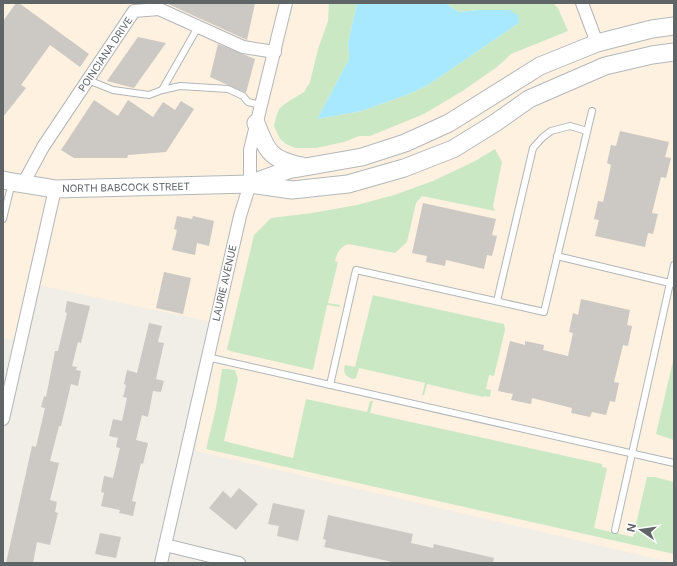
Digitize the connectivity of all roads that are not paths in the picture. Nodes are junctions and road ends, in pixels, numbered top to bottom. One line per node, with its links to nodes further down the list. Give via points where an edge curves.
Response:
1 (286, 3): 7 (street, LAURIE AVENUE)
2 (582, 3): 6 (street)
3 (160, 6): 5 (street, POINCIANA DRIVE); 9 (street, POINCIANA DRIVE, via 134,11)
4 (674, 26): 6 (main road, NORTH BABCOCK STREET)
5 (198, 27): 7 (street, POINCIANA DRIVE, via 243,47); 10 (lane)
6 (598, 43): 15 (main road, NORTH BABCOCK STREET, via 540,66 449,123 405,143 362,157)
7 (275, 52): 11 (street, LAURIE AVENUE)
8 (674, 52): 17 (main road, NORTH BABCOCK STREET, via 605,66 529,99 453,149 404,168 348,184 292,190)
9 (88, 80): 10 (lane, via 113,90 149,95); 16 (street, POINCIANA DRIVE, via 43,147)
10 (162, 90): 11 (lane, via 180,86 228,89 243,96 248,102)
11 (261, 106): 13 (street, LAURIE AVENUE)
12 (592, 111): 14 (lane)
13 (256, 123): 15 (main road, via 264,144 274,156 286,163); 17 (street, LAURIE AVENUE, via 250,150)
14 (587, 131): 20 (lane); 23 (lane, via 570,126 551,131 533,148)
15 (306, 166): 17 (main road, NORTH BABCOCK STREET)
16 (13, 182): 18 (main road, NORTH BABCOCK STREET); 19 (lane)
17 (250, 184): 18 (main road, NORTH BABCOCK STREET); 24 (street, LAURIE AVENUE, via 240,216)
18 (55, 189): 26 (street)
19 (3, 219)
20 (557, 256): 22 (lane); 23 (lane, via 544,312)
21 (674, 265): 22 (lane)
22 (672, 284): 27 (lane)
23 (497, 301): 25 (lane, via 356,270)
24 (208, 357): 25 (lane); 30 (street, LAURIE AVENUE)
25 (330, 385): 27 (lane)
26 (3, 419)
27 (632, 454): 28 (lane); 29 (lane)
28 (674, 463)
29 (615, 530)
30 (165, 545): 31 (street, LAURIE AVENUE); 32 (street)
31 (161, 563)
32 (239, 563)

